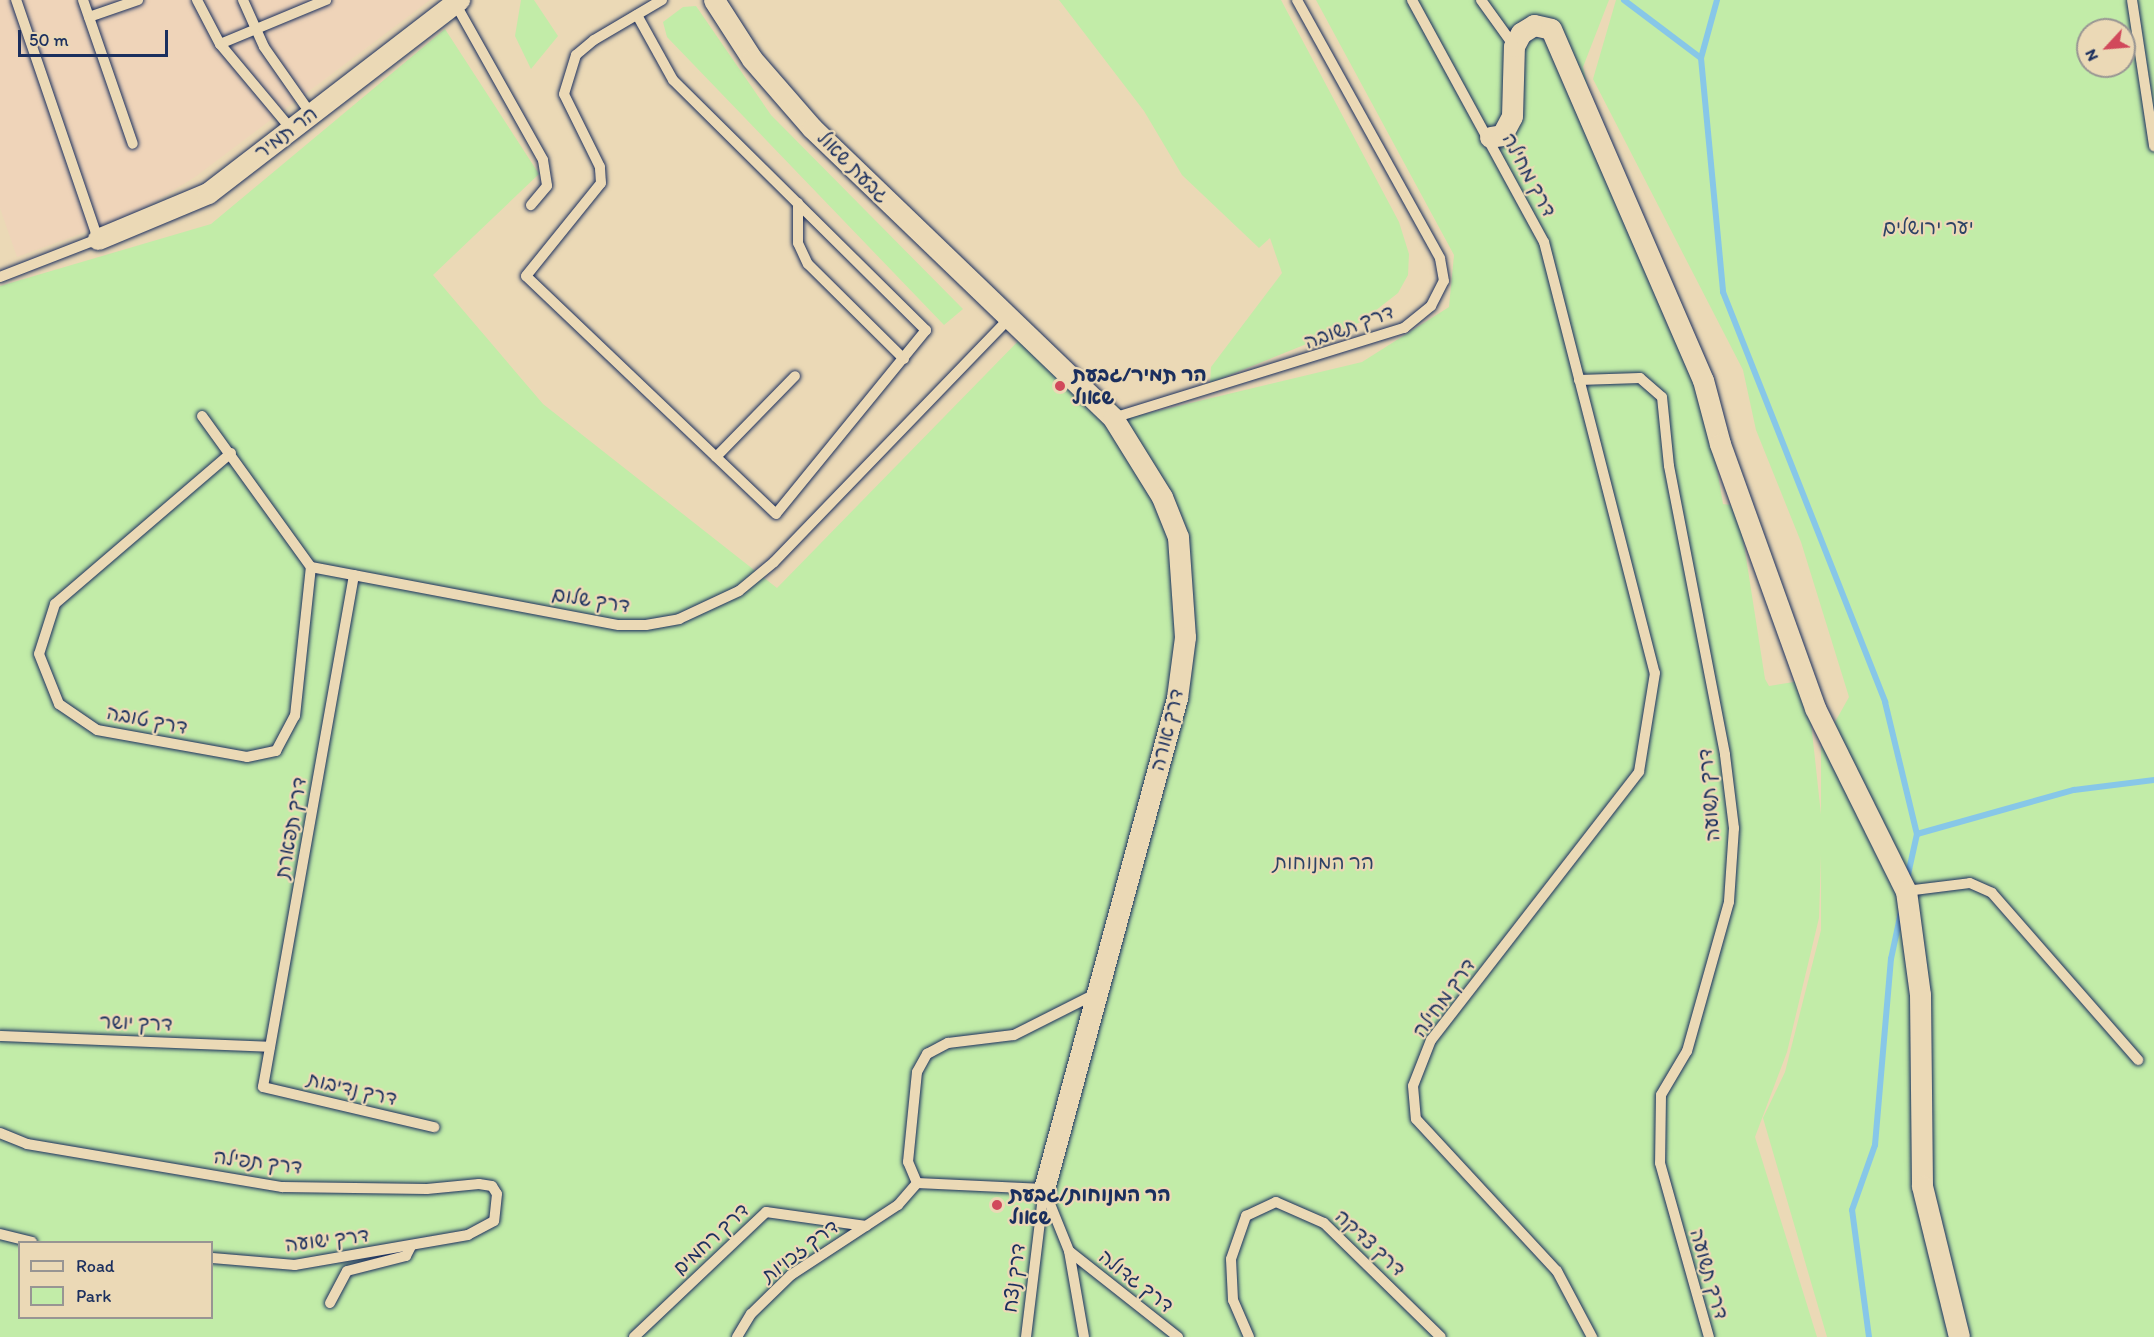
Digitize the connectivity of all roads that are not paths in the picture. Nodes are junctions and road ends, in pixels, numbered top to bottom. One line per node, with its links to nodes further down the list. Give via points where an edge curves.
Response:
1 (16, 0): 26 (lane)
2 (83, 0): 15 (lane)
3 (138, 0): 15 (lane)
4 (197, 0): 17 (lane)
5 (243, 0): 16 (lane)
6 (326, 0): 16 (lane)
7 (662, 0): 14 (lane)
8 (714, 0): 28 (street, גבעת שאול, via 785,99)
9 (1297, 0): 33 (lane, דרך תשובה, via 1440,258 1444,281 1431,306 1404,328)
10 (1412, 0): 21 (lane, דרך מחילה)
11 (1481, 0): 18 (lane)
12 (2132, 0): 23 (lane)
13 (457, 2): 19 (street, הר תמיר); 25 (lane, via 543,160 547,186)
14 (637, 15): 24 (lane, via 673,80); 35 (lane, via 576,54 564,80 564,94 600,166 601,183 526,276)
15 (89, 17): 22 (lane)
16 (256, 29): 17 (lane); 19 (lane)
17 (220, 44): 20 (lane)
18 (1514, 46): 21 (street, via 1512,116 1502,135); 38 (street, via 1521,33 1534,25 1551,29 1703,380 1720,444 1815,708)
19 (311, 114): 20 (street, הר תמיר)
20 (291, 129): 26 (street, הר תמיר, via 208,193)
21 (1490, 137): 31 (lane, דרך מחילה, via 1544,242)
22 (133, 144)
23 (2154, 146)
24 (798, 203): 29 (lane, via 798,243 808,264); 29 (lane, via 926,330)
25 (531, 205)
26 (98, 238): 27 (lane)
27 (0, 277)
28 (1008, 320): 33 (street, דרך אורה); 37 (lane, דרך שלום, via 774,562 739,591 679,619 619,625)
29 (904, 359): 35 (lane, via 776,514)
30 (795, 375): 35 (lane)
31 (1579, 380): 63 (lane, דרך מחילה, via 1655,673 1639,772 1431,1040 1413,1086 1416,1119 1557,1271); 64 (lane, דרך תשועה, via 1640,378 1662,397 1669,466 1725,754 1734,828 1729,902 1687,1051 1661,1095 1660,1163)
32 (202, 416): 34 (lane)
33 (1113, 418): 39 (street, דרך אורה, via 1162,497 1178,537 1185,637 1177,698)
34 (231, 453): 36 (lane); 36 (lane, דרך טובה, via 55,604 39,654 59,704 97,730 247,757 276,751 295,716)
35 (717, 458)
36 (312, 567): 37 (lane, דרך שלום)
37 (354, 575): 41 (lane, דרך תפארת)
38 (1906, 891): 42 (lane, via 1970,883 1992,893); 65 (street, via 1920,994 1922,1186)
39 (1095, 994): 46 (lane, via 1014,1035 948,1043 927,1054 917,1072 908,1162); 47 (street, דרך אורה)
40 (0, 1036): 41 (lane, דרך יושר)
41 (270, 1047): 43 (lane, דרך תפארת)
42 (2138, 1060)
43 (263, 1087): 44 (lane, דרך נדיבות)
44 (434, 1127)
45 (0, 1133): 48 (lane, דרך תפילה, via 27,1144 282,1186 427,1189 479,1184 492,1186)
46 (917, 1183): 47 (lane); 49 (lane, דרך זכויות, via 898,1205)
47 (1044, 1189): 53 (lane, דרך גדולה); 58 (lane, דרך נצח)
48 (497, 1208): 52 (lane, דרך ישועה, via 482,1232)
49 (866, 1226): 56 (lane, דרך רחמים, via 766,1212); 57 (lane, דרך זכויות, via 791,1275 751,1314)
50 (0, 1234): 51 (lane)
51 (28, 1241)
52 (411, 1246): 54 (lane, דרך ישועה, via 295,1265); 55 (lane, via 406,1256 347,1271)
53 (1069, 1251): 59 (lane); 60 (lane, דרך גדולה)
54 (213, 1258)
55 (330, 1302)
56 (634, 1337)
57 (737, 1337)
58 (1026, 1337)
59 (1084, 1337)
60 (1178, 1337)
61 (1249, 1337): 62 (lane, דרך צדקה, via 1233,1300 1231,1259 1246,1216 1276,1202 1324,1223)
62 (1440, 1337)
63 (1592, 1337)
64 (1709, 1337)
65 (1959, 1337)

